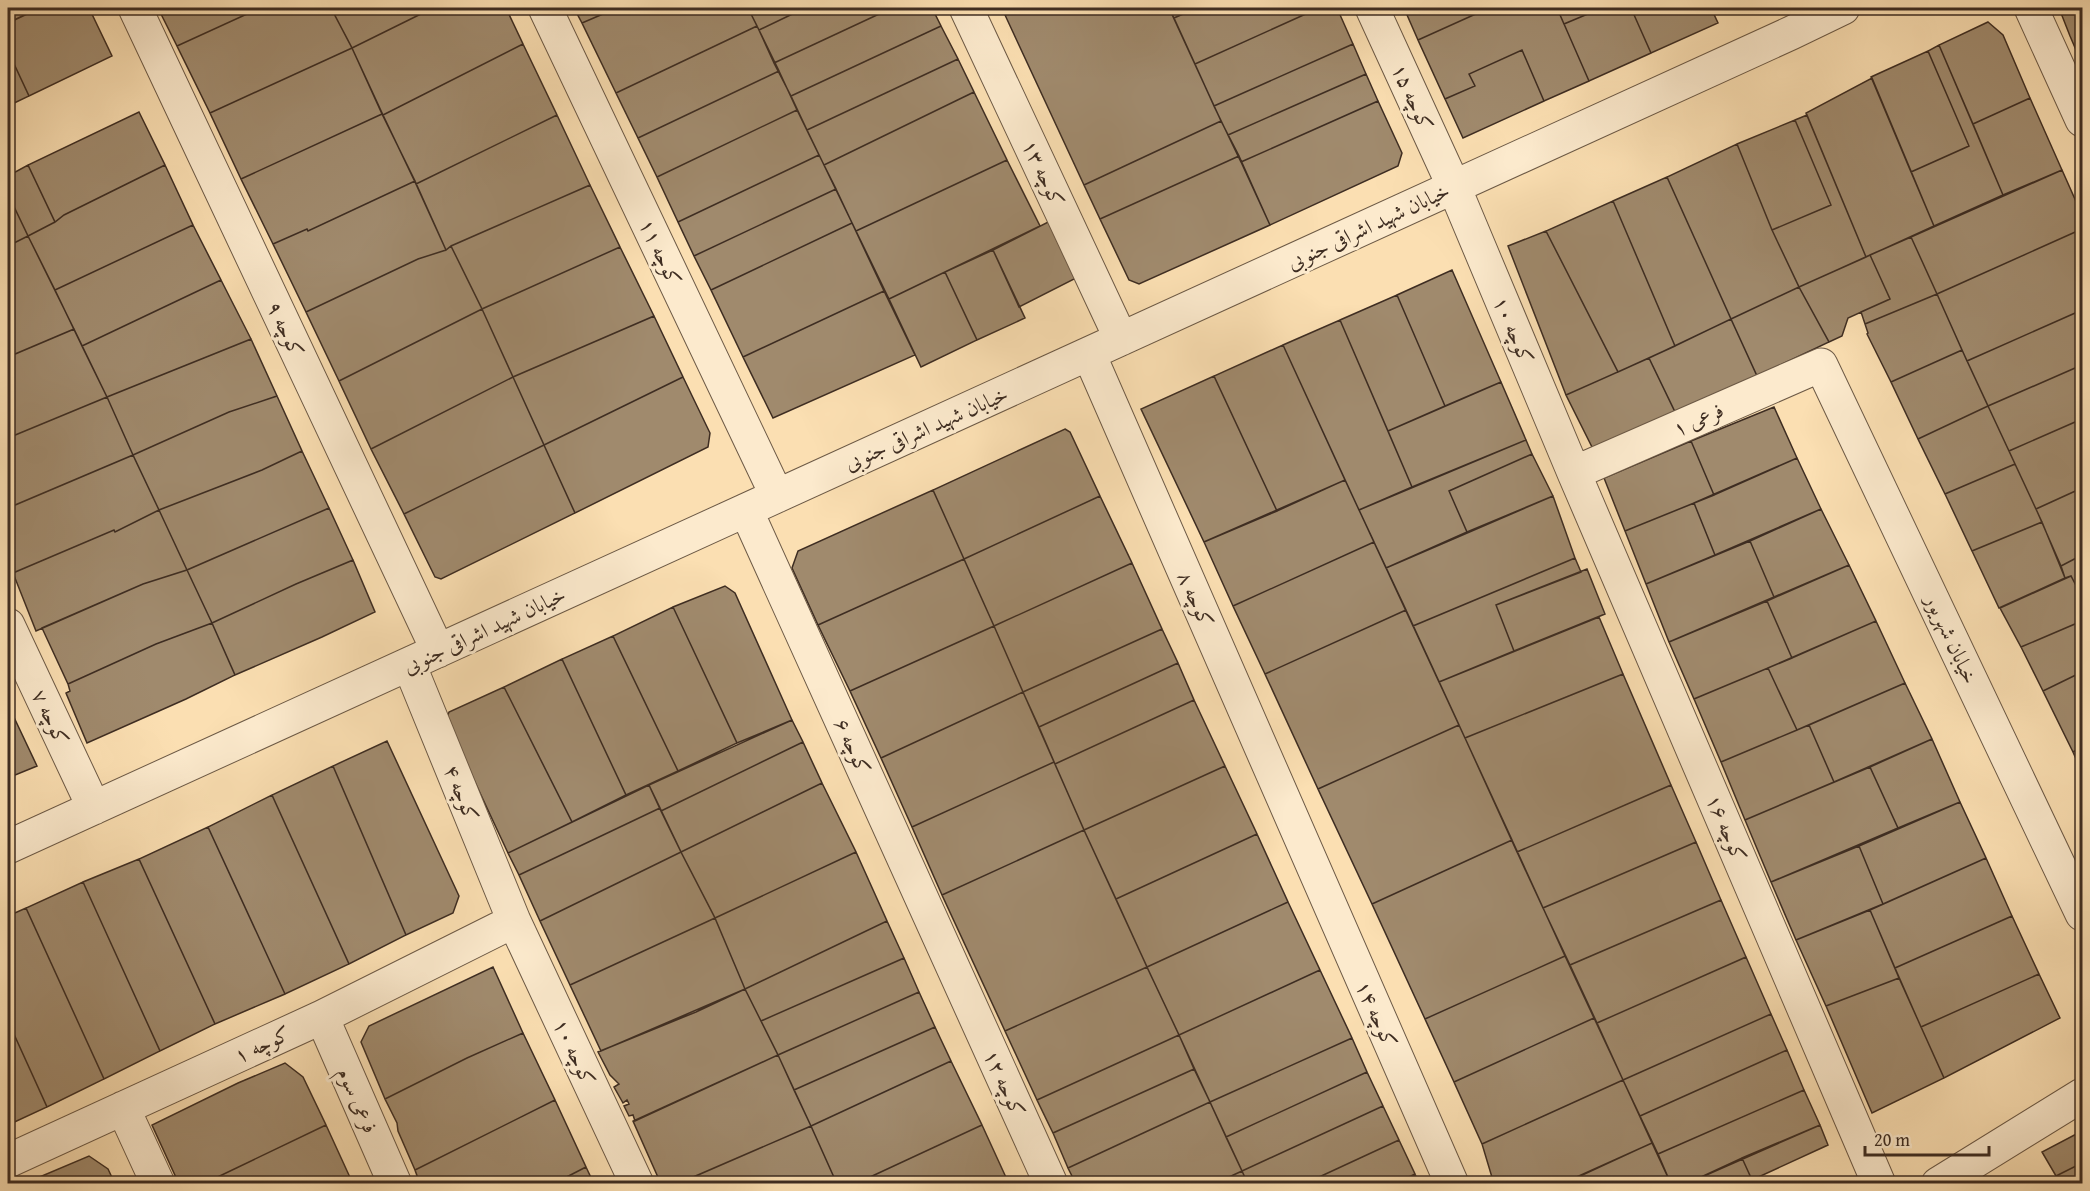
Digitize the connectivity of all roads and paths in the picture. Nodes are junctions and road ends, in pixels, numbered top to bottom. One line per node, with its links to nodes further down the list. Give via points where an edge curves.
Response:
1 (135, 8): 17 (street, کوچه ۹)
2 (545, 8): 14 (street, کوچه ۱۱)
3 (966, 8): 10 (street, کوچه ۱۳)
4 (1372, 8): 9 (street, کوچه ۱۵)
5 (1843, 8): 7 (street, خیابان شهید اشراقی جنوبی)
6 (2031, 8): 8 (street)
7 (1785, 20): 9 (street, خیابان شهید اشراقی جنوبی)
8 (2082, 120)
9 (1454, 187): 10 (street, خیابان شهید اشراقی جنوبی); 13 (street, کوچه ۱۰)
10 (1121, 339): 11 (street, خیابان شهید اشراقی جنوبی)
11 (1089, 354): 14 (street, خیابان شهید اشراقی جنوبی); 19 (street, کوچه ۸)
12 (1821, 365): 13 (street, فرعی ۱); 21 (street, خیابان شهریور)
13 (1574, 473): 33 (street, کوچه ۱۶)
14 (777, 496): 15 (street, خیابان شهید اشراقی جنوبی)
15 (746, 510): 17 (street, خیابان شهید اشراقی جنوبی); 23 (street, کوچه ۶)
16 (8, 625): 18 (street, کوچه ۷)
17 (423, 658): 18 (street, خیابان شهید اشراقی جنوبی); 22 (street, کوچه ۴)
18 (93, 808): 20 (street, خیابان شهید اشراقی جنوبی)
19 (1303, 844): 32 (street, کوچه ۱۴)
20 (8, 847)
21 (2082, 914)
22 (514, 921): 24 (street, کوچه ۱); 30 (street, کوچه ۱۰)
23 (960, 982): 31 (street, کوچه ۱۲)
24 (322, 1017): 26 (street, کوچه ۱); 29 (street, فرعی سوم)
25 (2082, 1095): 34 (street)
26 (123, 1108): 27 (street, کوچه ۱); 28 (street)
27 (8, 1161)
28 (158, 1184)
29 (395, 1184)
30 (637, 1184)
31 (1050, 1184)
32 (1452, 1184)
33 (1879, 1184)
34 (1938, 1184)

